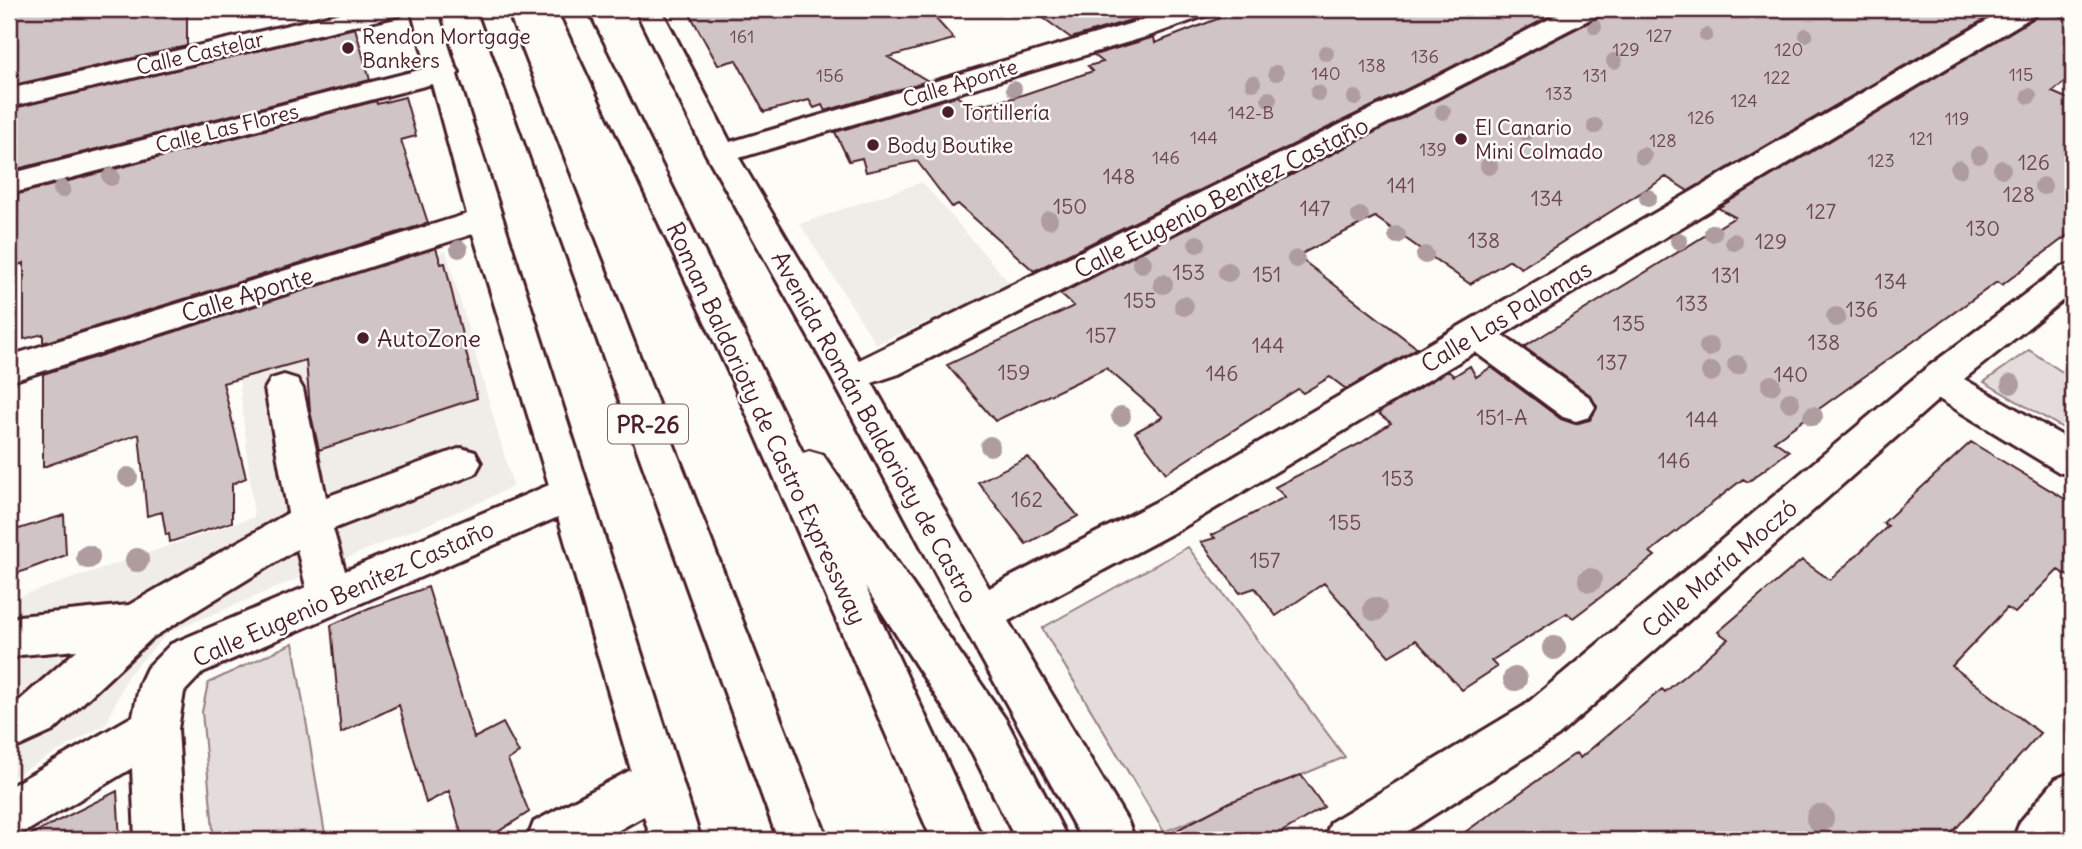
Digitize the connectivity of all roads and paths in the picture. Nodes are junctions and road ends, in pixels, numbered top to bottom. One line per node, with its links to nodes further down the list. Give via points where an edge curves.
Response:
1 (391, 9): 12 (main road, Calle Castelar)
2 (424, 9): 11 (main road)
3 (491, 9): 40 (main road, PR-26)
4 (572, 9): 19 (main road, Roman Baldorioty de Castro Expressway)
5 (649, 9): 13 (main road, Avenida Román Baldorioty de Castro)
6 (1111, 9): 10 (main road)
7 (1198, 9): 10 (main road, Calle Aponte)
8 (1589, 9): 20 (main road, Calle Eugenio Benítez Castaño, via 886,365)
9 (2026, 9): 17 (main road, Calle Las Palomas)
10 (1139, 30): 13 (main road, Calle Aponte)
11 (445, 72): 14 (main road, Calle Las Flores); 15 (main road)
12 (9, 98)
13 (721, 154): 20 (main road, Avenida Román Baldorioty de Castro)
14 (9, 184)
15 (485, 219): 18 (main road, Calle Aponte); 26 (main road)
16 (2073, 275): 21 (main road, Calle María Moczó)
17 (1476, 334): 23 (main road); 29 (main road, Calle Las Palomas, via 1168,515)
18 (9, 369)
19 (746, 371): 41 (main road, Roman Baldorioty de Castro Expressway); 42 (main road, via 989,736)
20 (850, 377): 29 (main road, Avenida Román Baldorioty de Castro)
21 (1937, 380): 24 (main road); 44 (main road, Calle María Moczó, via 1541,721)
22 (284, 389): 27 (main road)
23 (1576, 407)
24 (2073, 461)
25 (461, 463): 27 (main road)
26 (572, 493): 28 (main road, Calle Eugenio Benítez Castaño); 34 (main road)
27 (310, 520): 28 (main road); 30 (main road)
28 (330, 595): 33 (main road, Calle Eugenio Benítez Castaño, via 187,658 163,684)
29 (981, 614): 43 (main road, Avenida Román Baldorioty de Castro)
30 (136, 624): 31 (main road); 32 (main road, via 36,716)
31 (9, 640)
32 (9, 729)
33 (154, 729): 36 (main road); 37 (main road, Calle Eugenio Benítez Castaño)
34 (659, 781): 38 (main road); 39 (main road)
35 (2073, 796): 45 (main road)
36 (9, 814)
37 (160, 840)
38 (552, 840)
39 (676, 840)
40 (803, 840)
41 (958, 840)
42 (1043, 840)
43 (1110, 840)
44 (1349, 840)
45 (2038, 840)

